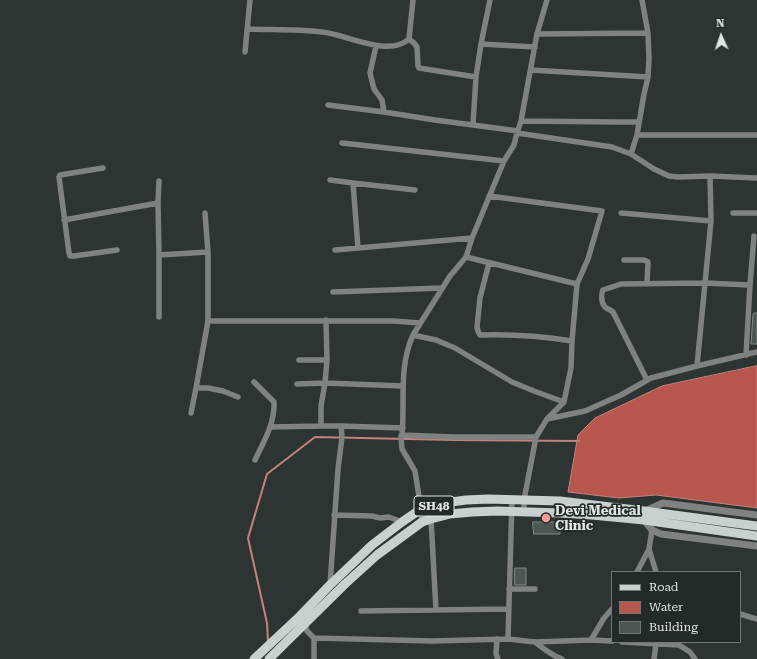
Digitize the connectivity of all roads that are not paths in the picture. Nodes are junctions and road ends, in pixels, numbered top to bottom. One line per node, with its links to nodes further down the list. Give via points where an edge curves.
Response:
1 (250, 0): 6 (street)
2 (413, 0): 9 (street)
3 (490, 0): 10 (street)
4 (547, 0): 8 (street)
5 (642, 0): 7 (street)
6 (247, 28): 11 (street, via 324,32); 13 (street)
7 (648, 33): 8 (street); 15 (street)
8 (537, 34): 12 (street)
9 (409, 39): 11 (street, via 405,43); 16 (street, via 417,47 419,68)
10 (481, 44): 12 (street); 16 (street)
11 (376, 46): 18 (street, via 370,73 374,89 382,100)
12 (535, 47): 14 (street)
13 (245, 52)
14 (531, 70): 15 (street); 19 (street)
15 (648, 77): 20 (street)
16 (476, 78): 21 (street)
17 (328, 105): 18 (street)
18 (384, 112): 21 (street)
19 (521, 121): 20 (street); 22 (street)
20 (639, 122): 23 (street)
21 (473, 124): 22 (street)
22 (517, 132): 26 (street, via 612,147); 27 (street, via 514,145)
23 (637, 134): 24 (street); 26 (street)
24 (757, 135)
25 (342, 142): 27 (street)
26 (631, 154): 29 (street, via 669,176)
27 (504, 160): 35 (street)
28 (103, 168): 41 (street, via 60,175)
29 (710, 176): 30 (street); 42 (street)
30 (757, 178)
31 (330, 180): 33 (street)
32 (159, 181): 36 (street)
33 (353, 182): 34 (street); 45 (street)
34 (415, 190)
35 (489, 196): 44 (street); 54 (street, via 602,211 588,259)
36 (158, 202): 41 (street); 49 (street)
37 (205, 213): 48 (street)
38 (621, 213): 42 (street)
39 (733, 213): 40 (street)
40 (757, 213)
41 (64, 220): 46 (street, via 70,256)
42 (711, 221): 53 (street)
43 (754, 236): 56 (street)
44 (472, 238): 45 (street); 50 (street)
45 (358, 248): 47 (street)
46 (117, 250)
47 (335, 250)
48 (208, 252): 49 (street); 60 (street)
49 (159, 255): 59 (street)
50 (466, 258): 52 (street); 57 (street)
51 (624, 260): 55 (street, via 648,262)
52 (489, 263): 54 (street); 64 (street, via 480,298 477,327 480,335 505,334)
53 (705, 283): 55 (street); 56 (street); 69 (street)
54 (577, 284): 64 (street)
55 (647, 284): 70 (street, via 621,284 603,290 602,293 603,305 613,312)
56 (750, 285): 66 (street)
57 (442, 288): 58 (street); 62 (street)
58 (333, 292)
59 (159, 317)
60 (208, 320): 61 (street); 75 (street)
61 (326, 320): 62 (street); 68 (street)
62 (420, 323): 63 (street)
63 (412, 335): 74 (street, via 405,359); 77 (street, via 436,340 455,348 512,382)
64 (572, 341): 77 (street, via 571,368)
65 (757, 352): 66 (street)
66 (746, 355): 69 (street)
67 (299, 360): 68 (street)
68 (327, 360): 72 (street)
69 (697, 366): 70 (street)
70 (647, 380): 79 (street, via 585,411)
71 (254, 382): 82 (street, via 274,402)
72 (325, 383): 73 (street); 74 (street); 80 (street)
73 (297, 384)
74 (403, 386): 83 (street)
75 (196, 388): 76 (street, via 223,391); 78 (street)
76 (238, 397)
77 (564, 402): 79 (street)
78 (191, 413)
79 (547, 419): 85 (street)
80 (321, 426): 81 (street); 82 (street)
81 (341, 426): 83 (street); 93 (street)
82 (270, 427): 86 (street)
83 (402, 428): 84 (street)
84 (402, 435): 85 (street); 89 (street, via 402,449 414,471)
85 (536, 437): 88 (street)
86 (256, 460)
87 (512, 500): 88 (main road, SH48); 89 (main road, SH48, via 466,500); 91 (street)
88 (524, 500): 90 (main road, SH48, via 560,501); 92 (street)
89 (421, 509): 95 (street); 96 (main road, SH48)
90 (644, 511): 94 (street, via 663,503); 97 (main road, SH48)
91 (511, 512): 92 (main road, SH48); 95 (main road, SH48, via 450,514); 105 (street)
92 (524, 512): 97 (main road, SH48)
93 (334, 515): 96 (street, via 389,517); 104 (street)
94 (757, 515)
95 (427, 521): 108 (street); 113 (main road, SH48, via 377,555)
96 (402, 522): 104 (main road, SH48, via 372,545)
97 (655, 522): 98 (main road, SH48); 99 (main road, SH48); 100 (street, via 661,534); 101 (street)
98 (757, 526)
99 (757, 536)
100 (757, 546)
101 (649, 550): 102 (street); 103 (street)
102 (638, 571)
103 (656, 571)
104 (330, 585): 122 (main road, SH48)
105 (509, 589): 106 (street); 107 (street)
106 (535, 589)
107 (508, 609): 108 (street); 116 (street)
108 (436, 610): 110 (street)
109 (611, 610): 117 (street)
110 (361, 611)
111 (741, 614): 112 (street)
112 (757, 619)
113 (305, 624): 114 (street, via 307,631); 123 (main road, SH48)
114 (314, 638): 115 (street, via 432,641); 124 (street)
115 (497, 639): 116 (street); 125 (street)
116 (508, 639): 119 (street)
117 (591, 640): 118 (street); 119 (street)
118 (611, 641)
119 (535, 642): 126 (street, via 545,651)
120 (639, 643): 121 (street)
121 (656, 644): 127 (street); 128 (street, via 679,645)
122 (257, 656)
123 (269, 659)
124 (314, 659)
125 (498, 659)
126 (562, 659)
127 (654, 659)
128 (695, 659)

